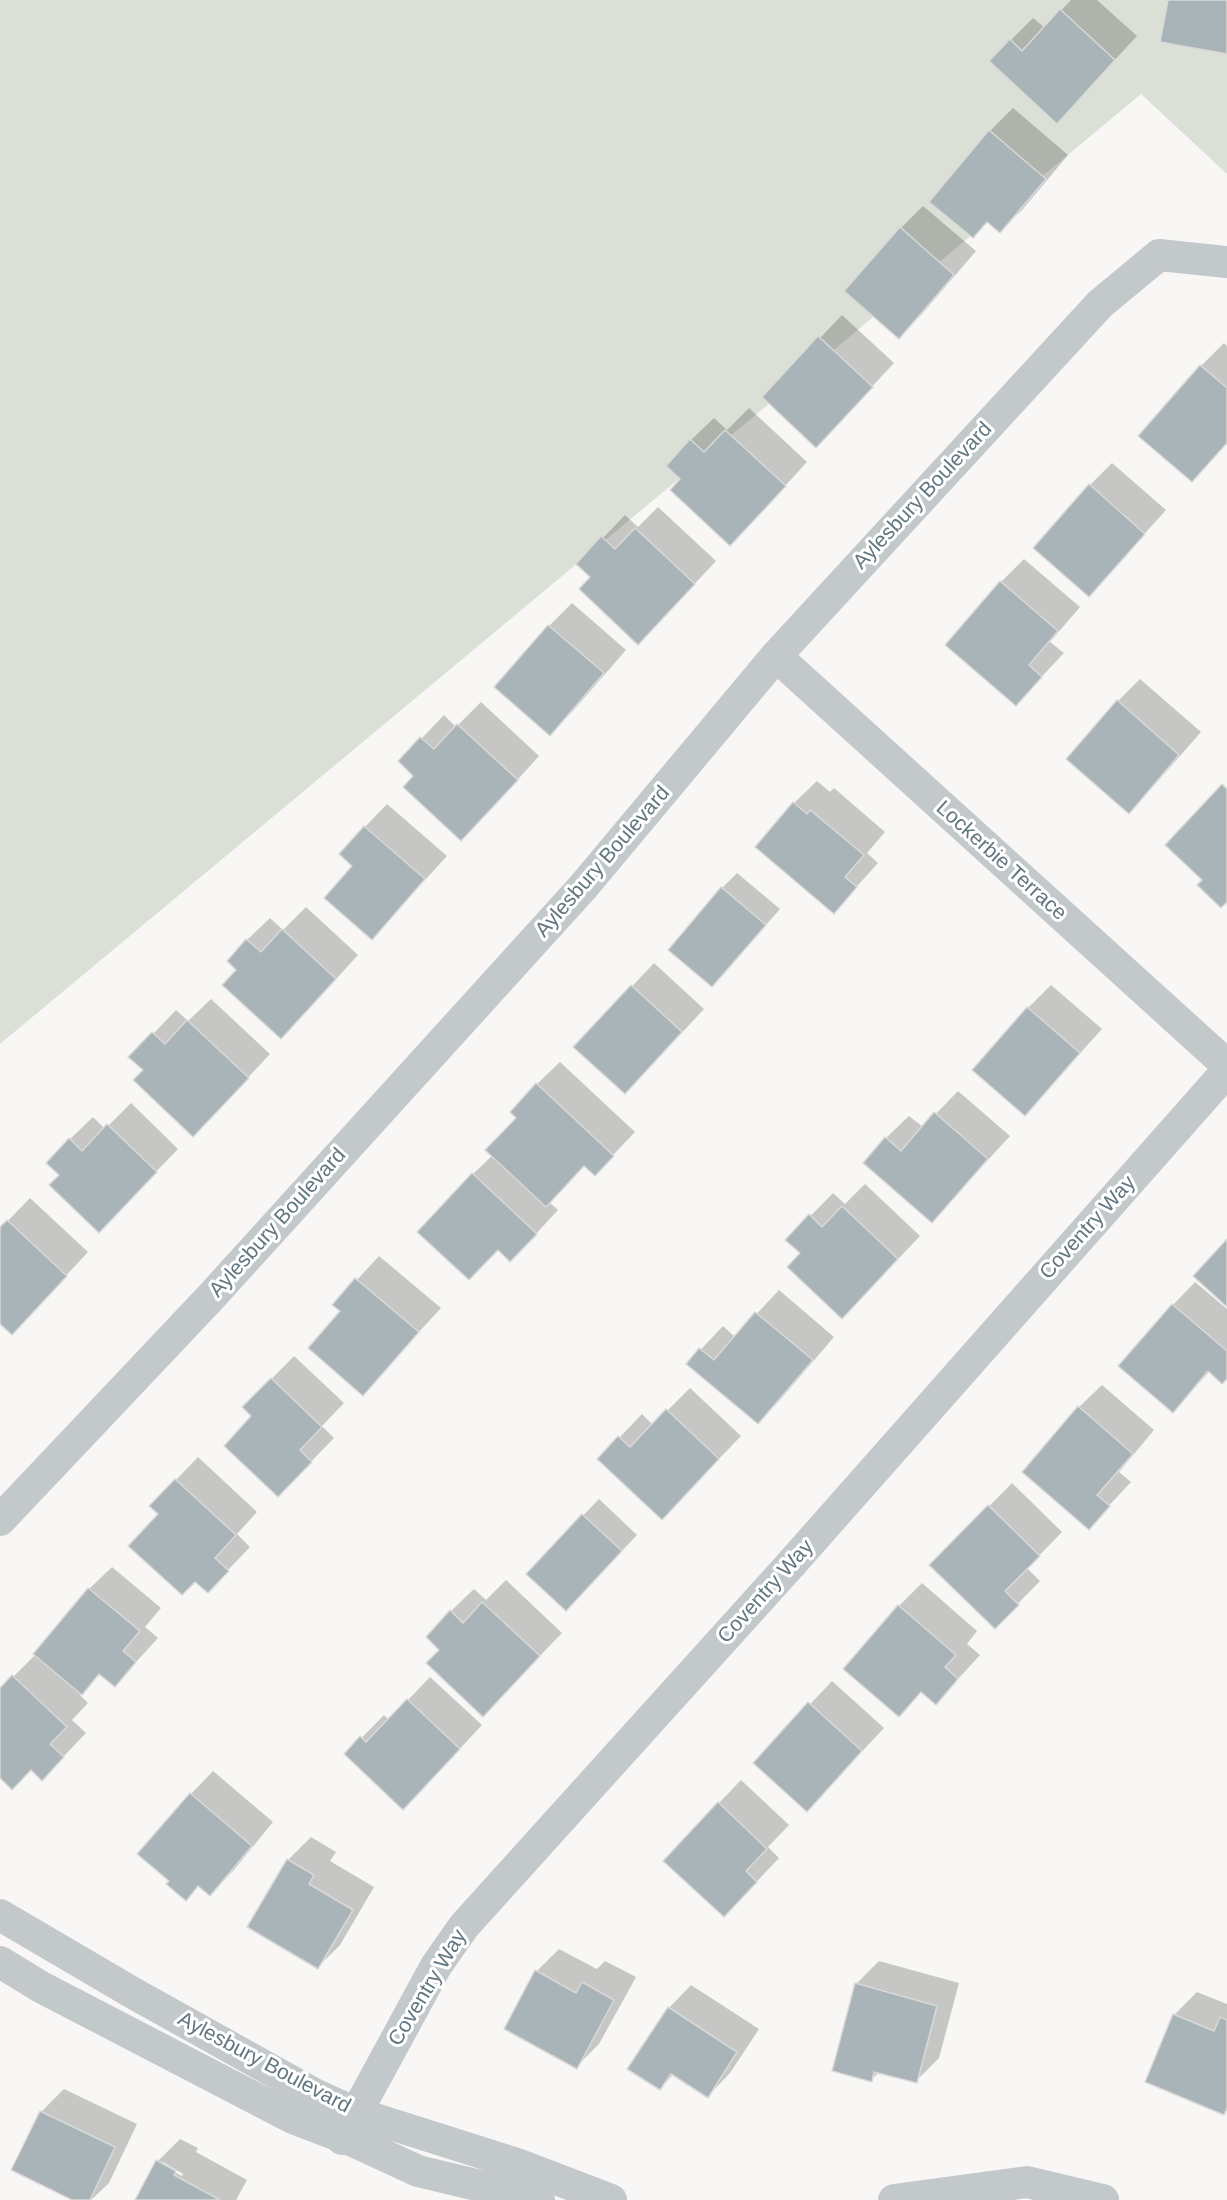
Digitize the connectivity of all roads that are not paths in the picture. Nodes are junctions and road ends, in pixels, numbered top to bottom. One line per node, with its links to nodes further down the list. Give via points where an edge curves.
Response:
1 (1227, 262): 2 (street, Aylesbury Boulevard, via 1158,255 1100,304)
2 (776, 657): 3 (street, Lockerbie Terrace); 5 (street, Aylesbury Boulevard, via 583,887 210,1298)
3 (1227, 1065)
4 (1227, 1071): 8 (street, Coventry Way, via 792,1563 464,1926 436,1966)
5 (0, 1520)
6 (0, 1915): 8 (street, Aylesbury Boulevard, via 314,2094)
7 (0, 1962): 8 (street, Aylesbury Boulevard, via 292,2118)
8 (349, 2126): 9 (street, Aylesbury Boulevard, via 353,2141 418,2171); 10 (street, Aylesbury Boulevard, via 517,2164)
9 (539, 2200)
10 (611, 2200)
11 (894, 2200): 12 (street, via 1027,2182)
12 (1103, 2200)

